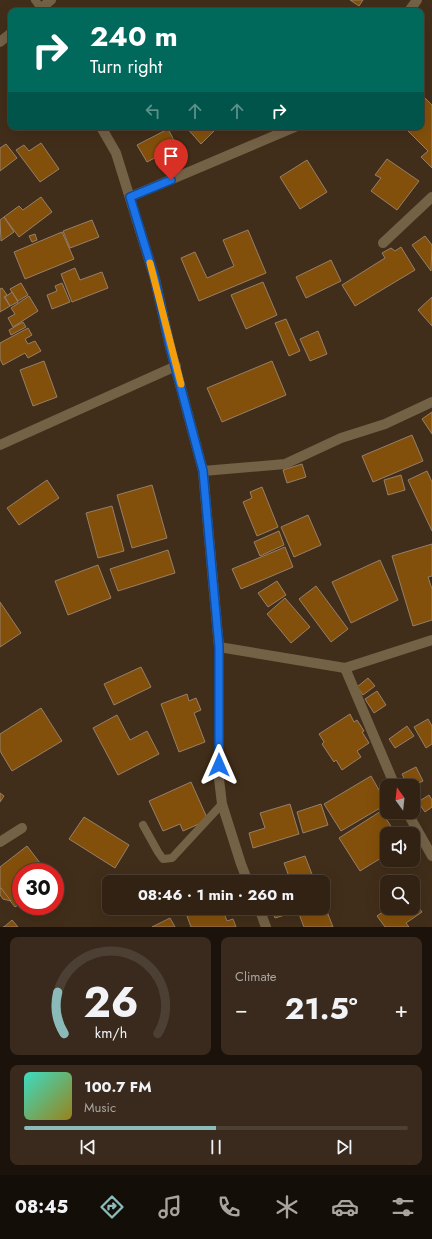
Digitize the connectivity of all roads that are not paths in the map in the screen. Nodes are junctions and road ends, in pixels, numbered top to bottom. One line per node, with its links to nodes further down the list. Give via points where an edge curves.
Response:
1 (51, 0): 2 (street)
2 (39, 8)
3 (8, 35): 4 (street)
4 (0, 42)
5 (103, 130): 7 (street, via 116,153)
6 (288, 130): 7 (street)
7 (130, 197): 10 (street, via 155,279)
8 (432, 197): 9 (street)
9 (383, 243)
10 (176, 366): 12 (street); 13 (street)
11 (432, 402): 13 (street, via 385,424 341,438 285,464)
12 (0, 445)
13 (203, 471): 15 (street)
14 (432, 640): 16 (street)
15 (219, 647): 16 (street); 18 (street, via 219,779)
16 (345, 668): 17 (street)
17 (392, 779)
18 (222, 804): 20 (lane, via 172,858 164,858 158,852); 24 (street)
19 (411, 819): 23 (street)
20 (143, 825)
21 (22, 828): 22 (street)
22 (0, 842)
23 (432, 856)
24 (245, 875)
25 (262, 915): 26 (street)
26 (266, 927)

